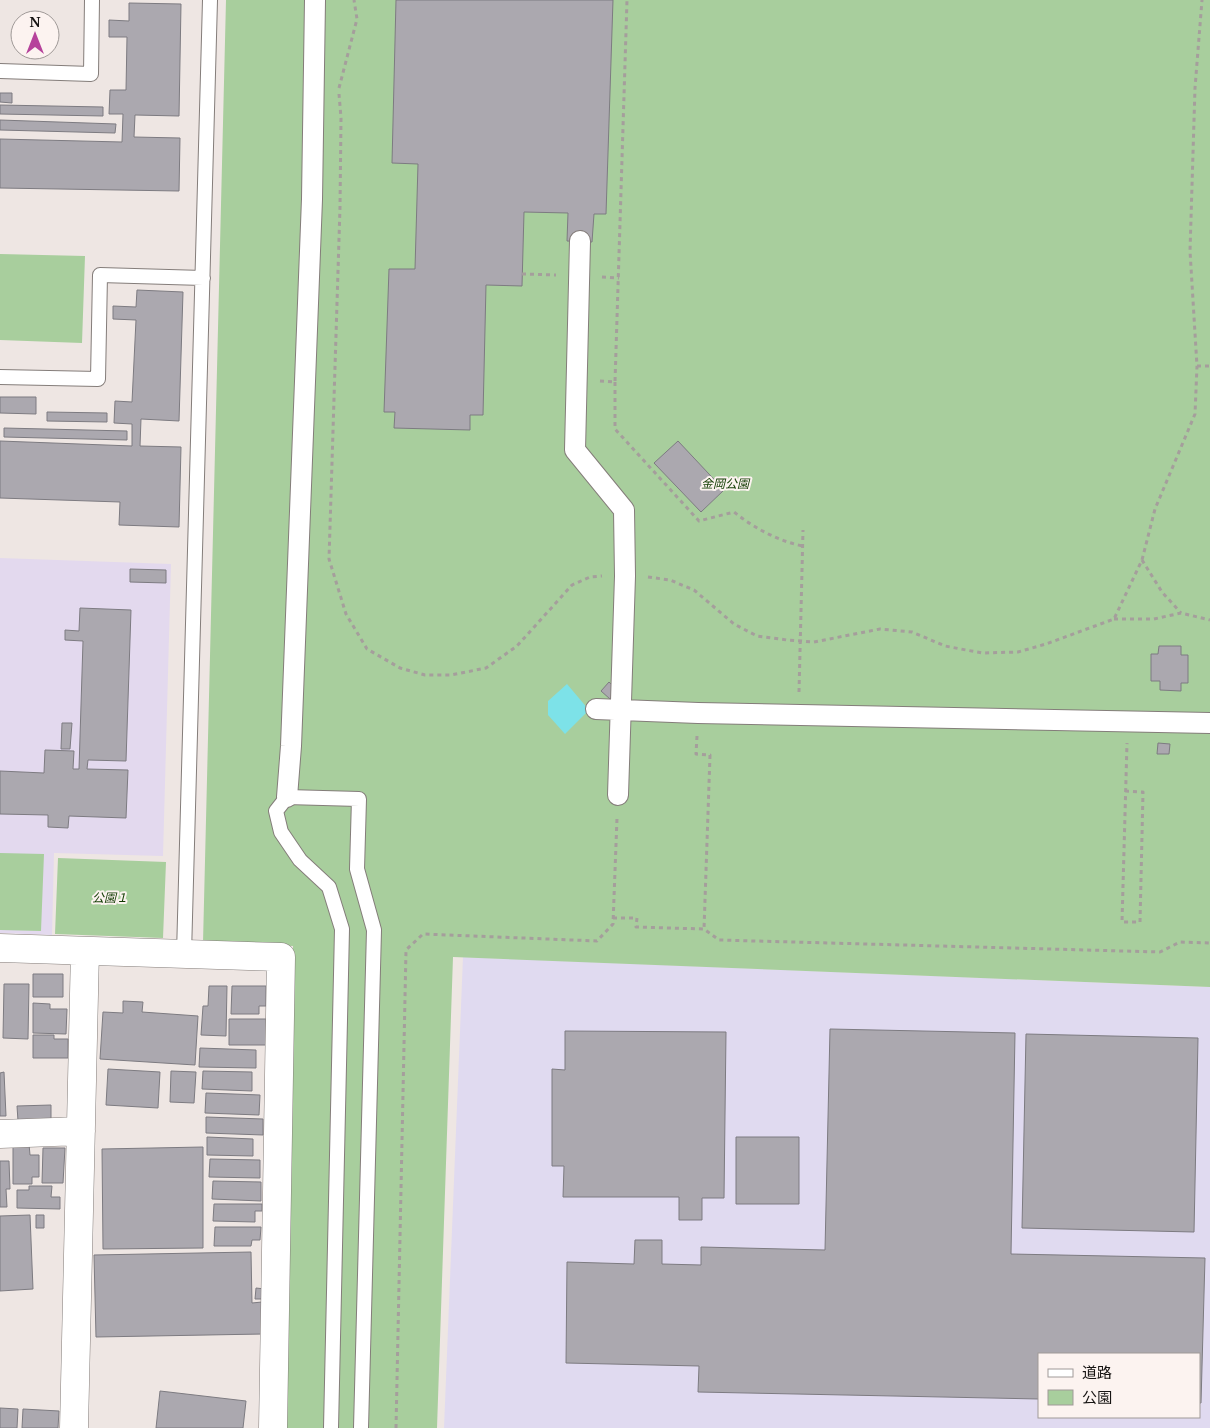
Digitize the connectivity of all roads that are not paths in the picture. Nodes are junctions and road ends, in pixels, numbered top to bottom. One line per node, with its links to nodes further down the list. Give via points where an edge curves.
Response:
1 (92, 0): 4 (lane, via 91,74)
2 (210, 0): 6 (lane)
3 (315, 0): 12 (street, via 312,199)
4 (0, 71)
5 (580, 241): 9 (street, via 575,450 624,510)
6 (202, 278): 7 (lane, via 100,276 98,380); 15 (lane)
7 (0, 377)
8 (596, 709): 9 (street)
9 (620, 710): 10 (street); 11 (street)
10 (1210, 723)
11 (618, 794)
12 (288, 797): 20 (lane, via 276,810 281,832 300,860 329,887 342,929); 21 (lane, via 359,799 357,869 374,930)
13 (0, 948): 14 (street)
14 (85, 951): 15 (street); 16 (street)
15 (184, 954): 19 (street, via 281,957)
16 (81, 1131): 17 (street); 18 (street)
17 (0, 1134)
18 (74, 1428)
19 (273, 1428)
20 (331, 1428)
21 (361, 1428)

